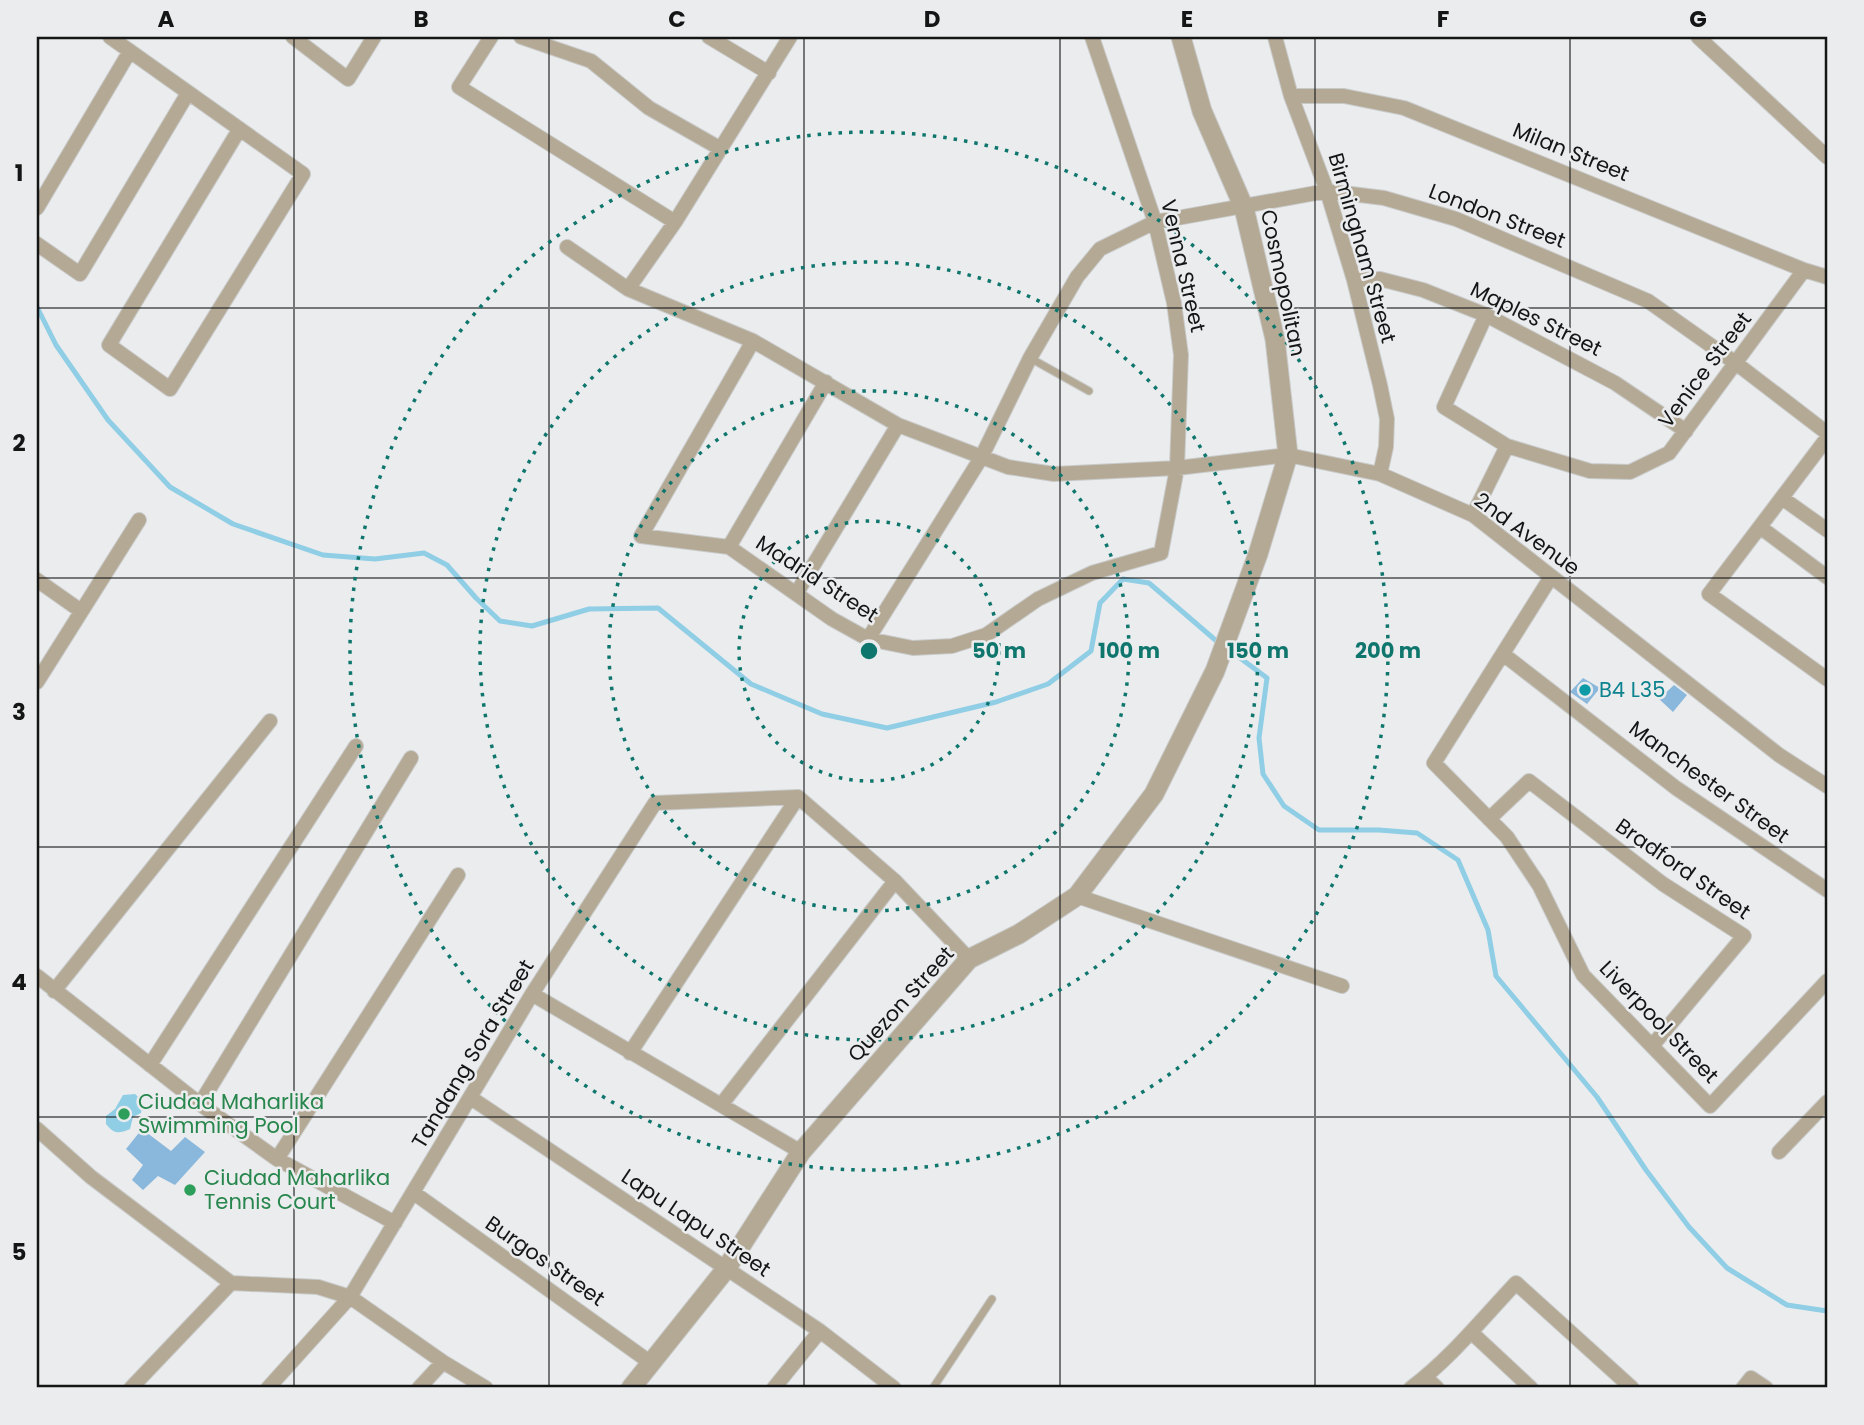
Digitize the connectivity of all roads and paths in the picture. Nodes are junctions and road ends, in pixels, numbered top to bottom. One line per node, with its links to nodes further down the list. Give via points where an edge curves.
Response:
1 (110, 37): 12 (street)
2 (293, 37): 3 (street, via 348,79)
3 (374, 37)
4 (491, 37): 22 (street, via 460,87)
5 (521, 37): 17 (street, via 591,61 649,108)
6 (709, 37): 13 (street)
7 (790, 37): 13 (street)
8 (1093, 37): 23 (street, Venna Street)
9 (1181, 37): 21 (street, Cosmopolitan, via 1202,111)
10 (1275, 37): 15 (street, Birmingham Street)
11 (1698, 37): 18 (street)
12 (130, 51): 14 (street); 20 (street)
13 (769, 73): 17 (street)
14 (188, 93): 16 (street); 24 (street, via 80,274)
15 (1291, 96): 19 (street, Birmingham Street); 26 (street, Milan Street, via 1344,96 1404,108)
16 (239, 130): 16 (street, via 303,174 170,389 109,345)
17 (721, 149): 22 (street)
18 (1827, 157)
19 (1327, 191): 21 (street, London Street); 28 (street, Birmingham Street); 33 (street, London Street, via 1384,198 1469,224 1648,301)
20 (37, 208)
21 (1244, 208): 23 (street, London Street); 41 (street, Cosmopolitan, via 1275,340)
22 (675, 222): 29 (street)
23 (1155, 222): 32 (street, London Street, via 1100,249 1077,277); 43 (street, Venna Street, via 1181,355)
24 (37, 244)
25 (567, 247): 29 (street, 2nd Avenue)
26 (1804, 270): 27 (street, Milan Street); 33 (street, Venice Street)
27 (1827, 276)
28 (1354, 280): 30 (street, Maples Street, via 1380,279 1423,290); 44 (street, Birmingham Street, via 1387,419)
29 (628, 289): 31 (street, 2nd Avenue)
30 (1486, 315): 37 (street, Maples Street, via 1615,383); 40 (street, Venice Street, via 1444,407)
31 (753, 341): 34 (street, 2nd Avenue); 50 (street, Madrid Street, via 641,536)
32 (1030, 358): 35 (lane); 42 (street, London Street)
33 (1737, 364): 37 (street, Venice Street); 38 (street, London Street)
34 (826, 382): 36 (street, 2nd Avenue); 50 (street)
35 (1089, 391)
36 (898, 425): 42 (street, 2nd Avenue); 55 (street)
37 (1685, 431): 40 (street, Venice Street, via 1669,453 1630,472 1590,471)
38 (1827, 433)
39 (1827, 438): 45 (street)
40 (1507, 446): 46 (street)
41 (1288, 455): 43 (street, 2nd Avenue); 44 (street, 2nd Avenue); 59 (street, Cosmopolitan)
42 (981, 458): 43 (street, 2nd Avenue, via 1054,474); 57 (street, London Street)
43 (1177, 468): 51 (street, Venna Street)
44 (1380, 474): 46 (street, 2nd Avenue)
45 (1782, 498): 48 (street); 49 (street)
46 (1474, 515): 52 (street, 2nd Avenue)
47 (139, 520): 56 (street)
48 (1760, 527): 53 (street); 60 (street, via 1709,594)
49 (1827, 530)
50 (729, 547): 55 (street, Madrid Street)
51 (1161, 553): 57 (street, Madrid Street, via 1092,573 1038,599 986,635 952,646 913,648)
52 (1551, 577): 58 (street); 65 (street, 2nd Avenue, via 1779,755)
53 (1827, 577)
54 (37, 580): 56 (street)
55 (796, 594): 57 (street, Madrid Street)
56 (80, 611): 61 (street)
57 (868, 639)
58 (1503, 654): 67 (street, Liverpool Street, via 1434,763); 70 (street, Manchester Street, via 1676,788)
59 (1215, 671): 71 (street, Quezon Street, via 1154,794)
60 (1827, 678)
61 (37, 682)
62 (270, 720): 76 (street)
63 (356, 746): 80 (street)
64 (411, 758): 83 (street)
65 (1827, 786)
66 (798, 797): 69 (street); 77 (street, Tandang Sora Street, via 655,803); 79 (street)
67 (1489, 819): 78 (street, Liverpool Street, via 1539,885 1583,975); 78 (street, Bradford Street, via 1529,781 1663,884 1744,936)
68 (458, 875): 88 (street)
69 (895, 881): 72 (street); 84 (street)
70 (1827, 890)
71 (1077, 896): 72 (street, Quezon Street); 75 (street)
72 (969, 959): 86 (street, Quezon Street)
73 (37, 976): 76 (street)
74 (1827, 981): 78 (street, Liverpool Street, via 1710,1106)
75 (1342, 986)
76 (54, 991): 80 (street)
77 (532, 994): 79 (street); 81 (street, Tandang Sora Street)
78 (1652, 1046)
79 (630, 1053): 84 (street)
80 (150, 1065): 83 (street)
81 (471, 1098): 89 (street, Tandang Sora Street); 91 (street, Lapu Lapu Street)
82 (1827, 1102): 87 (street)
83 (200, 1104): 88 (street)
84 (721, 1105): 86 (street)
85 (37, 1129): 92 (street)
86 (801, 1152): 91 (street, Quezon Street)
87 (1779, 1152)
88 (277, 1159): 90 (street)
89 (414, 1193): 90 (street, Tandang Sora Street); 98 (street, Burgos Street)
90 (395, 1223): 93 (street, Tandang Sora Street)
91 (726, 1269): 95 (street, Lapu Lapu Street); 98 (street, Quezon Street)
92 (231, 1283): 93 (street, via 318,1287); 101 (street)
93 (350, 1297): 97 (street); 102 (street, Tandang Sora Street)
94 (992, 1299): 108 (lane)
95 (820, 1331): 106 (street); 107 (street, Lapu Lapu Street)
96 (1471, 1332): 99 (street); 111 (street); 112 (street, via 1516,1283)
97 (443, 1362): 103 (street); 104 (street)
98 (651, 1363): 105 (street, Quezon Street)
99 (1426, 1377): 109 (street); 110 (street)
100 (1747, 1383): 113 (street)
101 (131, 1388)
102 (268, 1388)
103 (419, 1388)
104 (486, 1388)
105 (631, 1388)
106 (774, 1388)
107 (894, 1388)
108 (933, 1388)
109 (1411, 1388)
110 (1437, 1388)
111 (1531, 1388)
112 (1632, 1388)
113 (1766, 1388)

